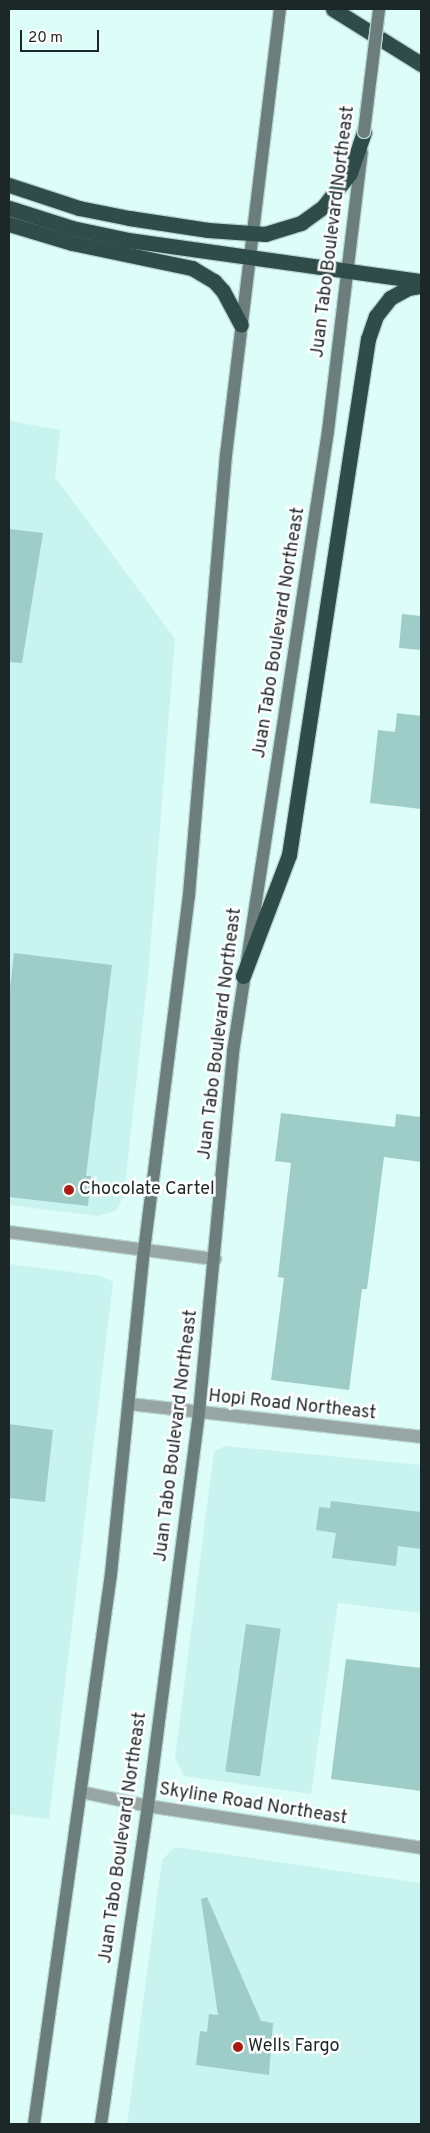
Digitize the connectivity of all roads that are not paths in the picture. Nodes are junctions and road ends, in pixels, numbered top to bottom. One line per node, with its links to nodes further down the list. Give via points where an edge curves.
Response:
1 (280, 9): 9 (main road)
2 (333, 9): 4 (highway)
3 (379, 9): 5 (main road, Juan Tabo Boulevard Northeast, bridge)
4 (421, 64)
5 (364, 132): 9 (highway, via 350,173 324,206 290,228); 11 (main road, Juan Tabo Boulevard Northeast)
6 (9, 186): 9 (highway, via 79,208 129,218)
7 (9, 208): 10 (highway, via 99,234)
8 (9, 224): 14 (highway, via 90,247 192,268 214,281)
9 (252, 234): 10 (main road)
10 (250, 256): 11 (highway); 14 (main road)
11 (347, 270): 12 (highway); 15 (main road, Juan Tabo Boulevard Northeast, via 327,440)
12 (421, 281)
13 (421, 286): 15 (highway, via 408,288 390,298 376,316 368,339 289,855)
14 (241, 325): 17 (main road, via 225,465 189,894)
15 (243, 976): 18 (main road, Juan Tabo Boulevard Northeast)
16 (9, 1232): 17 (street)
17 (144, 1251): 18 (street); 19 (main road)
18 (215, 1259): 20 (main road, Juan Tabo Boulevard Northeast)
19 (129, 1404): 20 (street, Hopi Road Northeast); 22 (main road, via 112,1574)
20 (200, 1413): 21 (street, Hopi Road Northeast); 23 (main road, Juan Tabo Boulevard Northeast)
21 (421, 1437)
22 (81, 1792): 23 (street, Skyline Road Northeast); 25 (main road)
23 (148, 1806): 24 (street, Skyline Road Northeast); 26 (main road, Juan Tabo Boulevard Northeast)
24 (421, 1848)
25 (34, 2124)
26 (101, 2124)

